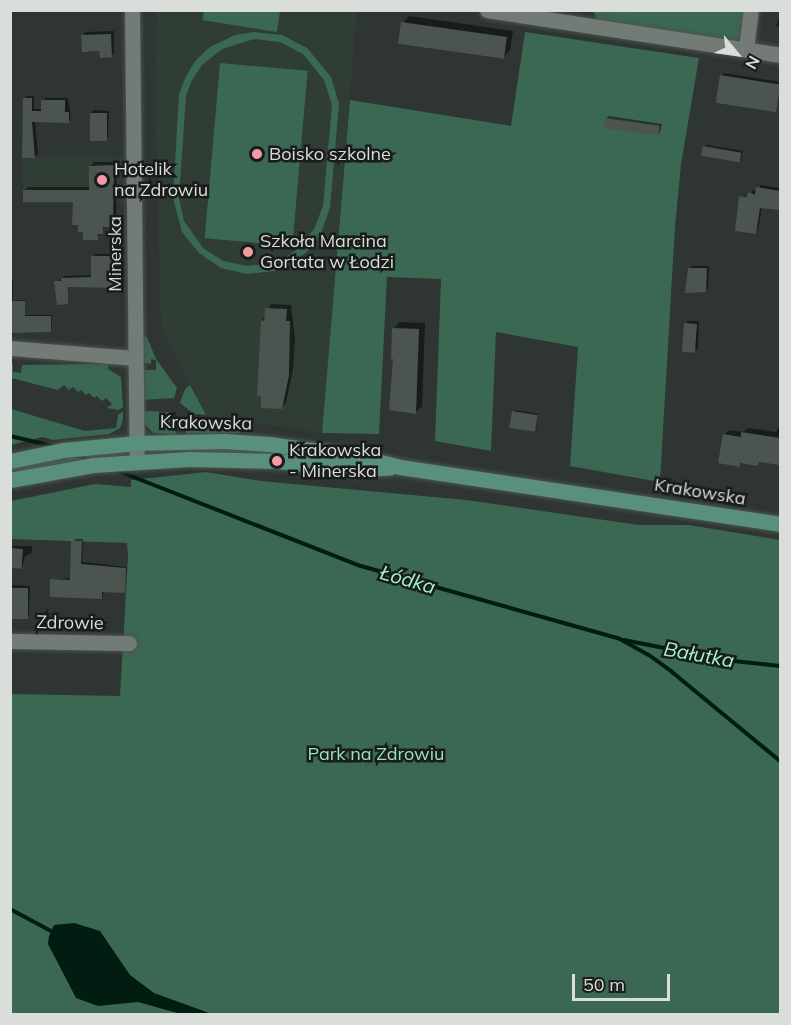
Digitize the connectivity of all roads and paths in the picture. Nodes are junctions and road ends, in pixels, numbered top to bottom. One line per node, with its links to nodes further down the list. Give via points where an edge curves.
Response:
1 (132, 10): 7 (street, Minerska)
2 (487, 10): 4 (street)
3 (751, 10): 4 (street)
4 (746, 49): 5 (street)
5 (780, 55)
6 (10, 348): 7 (street)
7 (135, 358): 8 (street, Minerska)
8 (137, 443): 9 (main road, Krakowska); 10 (street, Minerska); 11 (main road, Krakowska, via 269,444 357,456)
9 (10, 461)
10 (130, 462): 11 (main road, Krakowska, via 234,459 355,469); 12 (main road, Krakowska)
11 (400, 467): 13 (main road, Krakowska)
12 (10, 480)
13 (780, 524)
14 (10, 641): 15 (street, Zdrowie)
15 (129, 643)

